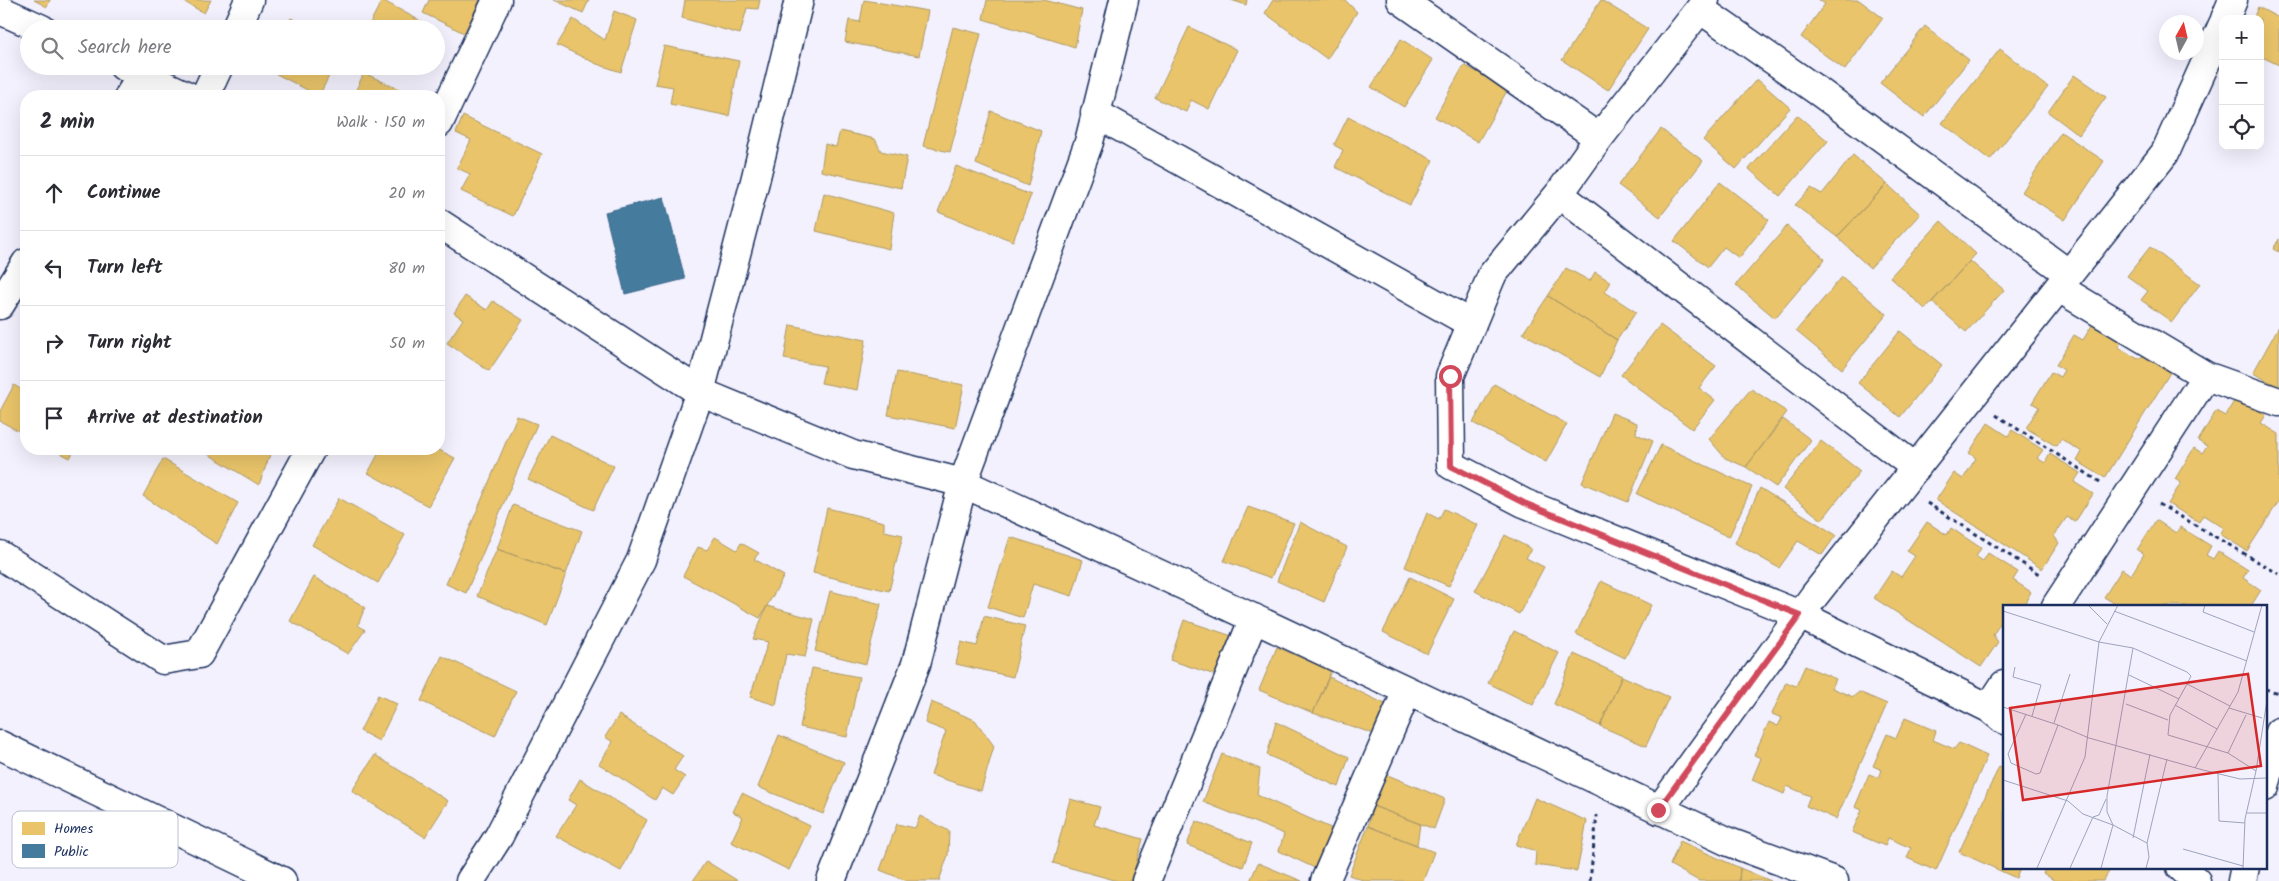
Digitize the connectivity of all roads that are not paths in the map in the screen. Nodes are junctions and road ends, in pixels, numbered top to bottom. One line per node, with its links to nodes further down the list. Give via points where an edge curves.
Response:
1 (249, 0): 11 (street)
2 (498, 0): 17 (street)
3 (799, 0): 27 (street)
4 (1124, 0): 18 (street)
5 (1401, 0): 19 (street)
6 (2233, 0): 9 (street)
7 (1702, 4): 19 (street); 23 (street)
8 (0, 10): 10 (street)
9 (2227, 15)
10 (22, 20)
11 (240, 20)
12 (2219, 33): 23 (street, via 2165,154)
13 (215, 75): 16 (street)
14 (132, 79): 15 (street)
15 (168, 90)
16 (208, 90)
17 (445, 110)
18 (1095, 114): 25 (street); 31 (street, via 1089,142)
19 (1599, 138): 20 (street)
20 (1559, 194): 25 (street, via 1492,275); 30 (street)
21 (445, 227): 27 (street)
22 (20, 272): 24 (street)
23 (2064, 281): 26 (street); 30 (street)
24 (0, 305)
25 (1472, 324): 34 (street, via 1450,376 1451,466 1524,503)
26 (2206, 376): 28 (street); 33 (street)
27 (700, 392): 31 (street, via 853,455); 48 (street, via 641,560 499,836)
28 (2279, 402)
29 (308, 455): 32 (street, via 198,654 163,660)
30 (1908, 477): 34 (street)
31 (963, 483): 35 (street); 49 (street, via 916,664)
32 (0, 555)
33 (2060, 599)
34 (1800, 615): 38 (street); 42 (street)
35 (1254, 618): 37 (street); 50 (street)
36 (2003, 689): 38 (street)
37 (1407, 691): 42 (street); 51 (street)
38 (1997, 714)
39 (2279, 732): 41 (street)
40 (0, 745): 43 (street)
41 (2266, 783)
42 (1658, 810): 52 (street, via 1729,842)
43 (137, 811)
44 (178, 831): 47 (street)
45 (2182, 868): 53 (street)
46 (2245, 868): 54 (street)
47 (282, 881)
48 (470, 881)
49 (831, 881)
50 (1146, 881)
51 (1325, 881)
52 (1834, 881)
53 (2196, 881)
54 (2242, 881)

